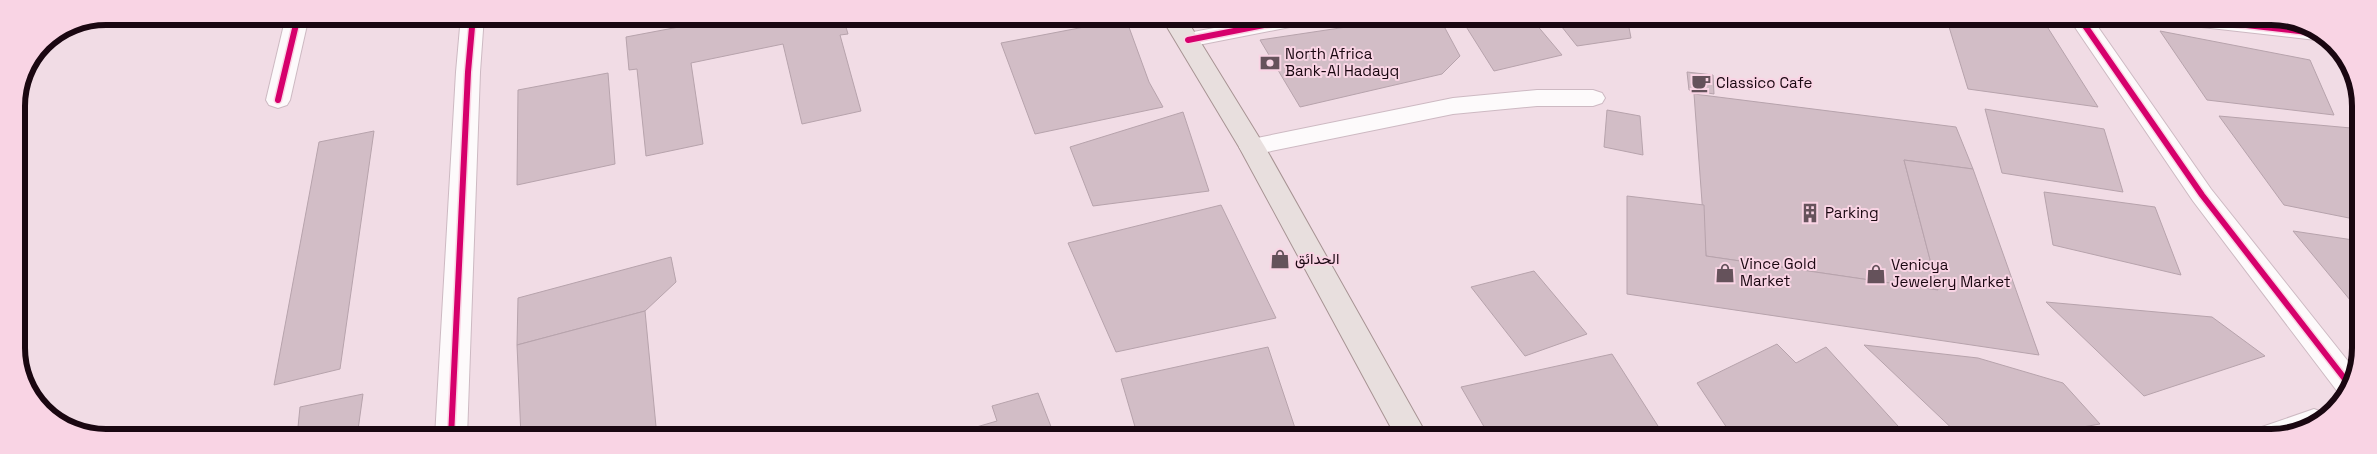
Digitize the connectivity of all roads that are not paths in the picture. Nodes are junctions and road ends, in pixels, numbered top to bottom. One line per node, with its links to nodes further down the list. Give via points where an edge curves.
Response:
1 (296, 25): 10 (street)
2 (472, 25): 13 (street)
3 (1178, 25): 8 (main road)
4 (1264, 25): 8 (street)
5 (2085, 25): 12 (street, via 2202,195)
6 (2246, 25): 7 (street)
7 (2303, 32)
8 (1188, 40): 11 (main road)
9 (1594, 98): 11 (street, via 1538,98 1453,106)
10 (278, 100)
11 (1252, 147): 14 (main road)
12 (2345, 380)
13 (451, 429)
14 (1408, 429)

